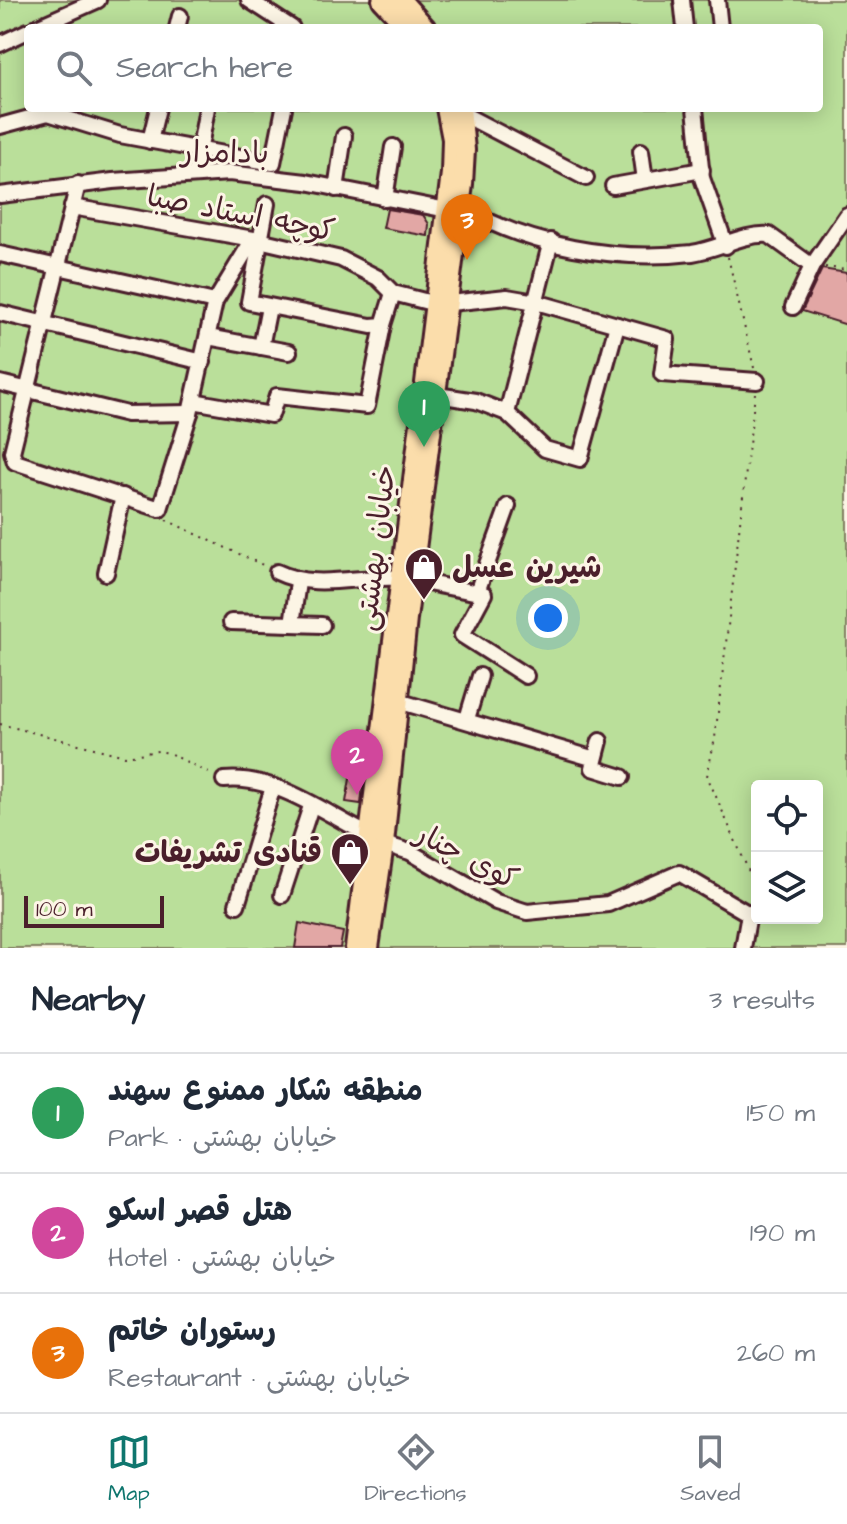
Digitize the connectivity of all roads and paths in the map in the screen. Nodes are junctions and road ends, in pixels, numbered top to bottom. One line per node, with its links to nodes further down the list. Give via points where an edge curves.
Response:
1 (98, 0): 7 (street)
2 (249, 0): 8 (street)
3 (382, 0): 9 (main road)
4 (401, 0): 10 (main road)
5 (682, 0): 11 (street)
6 (717, 0): 12 (street)
7 (44, 24)
8 (286, 24)
9 (404, 24)
10 (422, 24)
11 (685, 24)
12 (720, 24)
13 (24, 32): 14 (street)
14 (1, 41)
15 (157, 112): 23 (street)
16 (206, 112): 25 (street)
17 (283, 112): 25 (street, via 273,163)
18 (451, 112): 38 (main road, خیابان بهشتی)
19 (457, 112): 29 (street)
20 (695, 112): 27 (street)
21 (0, 126): 23 (street, via 48,113)
22 (344, 136): 33 (street)
23 (150, 141): 25 (street)
24 (393, 147): 35 (street)
25 (197, 150): 28 (street)
26 (641, 151): 30 (street)
27 (702, 170): 30 (street); 42 (street)
28 (195, 175): 31 (street, بادامزار); 33 (street, بادامزار, via 229,173)
29 (586, 178)
30 (645, 180): 32 (street)
31 (78, 184): 34 (street, بادامزار); 37 (street)
32 (613, 186)
33 (336, 189): 35 (street, بادامزار)
34 (0, 195)
35 (385, 199): 38 (street, بادامزار)
36 (267, 204): 40 (street)
37 (72, 207): 40 (street, کوچه استاد صبا); 44 (street)
38 (453, 210): 41 (street, بادامزار); 50 (main road, خیابان بهشتی)
39 (847, 215): 45 (street)
40 (256, 239): 47 (street, کوچه استاد صبا, via 341,259 378,278); 48 (street); 51 (street, via 249,302)
41 (551, 241): 42 (street, بادامزار, via 635,258); 49 (street)
42 (726, 246): 45 (street, بادامزار, via 743,237 769,235); 61 (path)
43 (0, 254): 44 (street)
44 (58, 265): 48 (street); 54 (street)
45 (812, 266): 46 (path); 52 (street)
46 (847, 270)
47 (393, 293): 50 (street, کوچه استاد صبا); 55 (street)
48 (215, 302): 57 (street)
49 (536, 302): 50 (street, via 507,297); 56 (street); 66 (street)
50 (443, 304): 64 (main road, خیابان بهشتی); 72 (main road, خیابان بهشتی)
51 (269, 307): 55 (street); 58 (street)
52 (793, 307)
53 (0, 313): 54 (street)
54 (43, 324): 60 (street); 63 (street)
55 (383, 325): 65 (street, via 367,406 277,396 271,415)
56 (617, 325): 61 (street, via 667,339 662,374); 66 (street, via 580,459 545,449)
57 (208, 337): 58 (street); 60 (street)
58 (261, 347): 59 (street)
59 (289, 352)
60 (203, 362): 65 (street)
61 (757, 381): 90 (path, via 707,776)
62 (0, 383): 63 (street)
63 (27, 390): 65 (street, via 127,414); 67 (street, via 14,439 15,462)
64 (437, 395): 66 (street); 72 (main road, خیابان بهشتی)
65 (192, 407): 69 (street)
66 (507, 413)
67 (123, 496): 69 (street); 71 (street)
68 (508, 506): 74 (street)
69 (160, 509): 70 (path, via 167,521)
70 (277, 572): 73 (street)
71 (106, 573)
72 (405, 579): 73 (street); 74 (street); 80 (main road, خیابان بهشتی); 89 (main road, خیابان بهشتی)
73 (298, 582): 76 (street)
74 (477, 592): 79 (street, via 484,594 462,635)
75 (231, 622): 76 (street)
76 (292, 624): 77 (street)
77 (322, 625)
78 (480, 676): 81 (street)
79 (526, 676)
80 (398, 701): 81 (street); 89 (main road, خیابان بهشتی)
81 (467, 719): 84 (street)
82 (0, 724): 86 (path, via 125,756 169,753)
83 (600, 741): 84 (street)
84 (595, 759): 85 (street, via 593,768)
85 (622, 777)
86 (224, 780): 87 (street)
87 (273, 787): 88 (street, via 294,793); 92 (street)
88 (311, 806): 89 (street); 91 (street)
89 (377, 839): 93 (main road, خیابان بهشتی); 94 (main road, خیابان بهشتی); 95 (street, کوی چنار, via 513,910 608,904 679,873 749,914)
90 (751, 876)
91 (282, 895)
92 (237, 905)
93 (355, 948)
94 (369, 948)
95 (743, 948)

